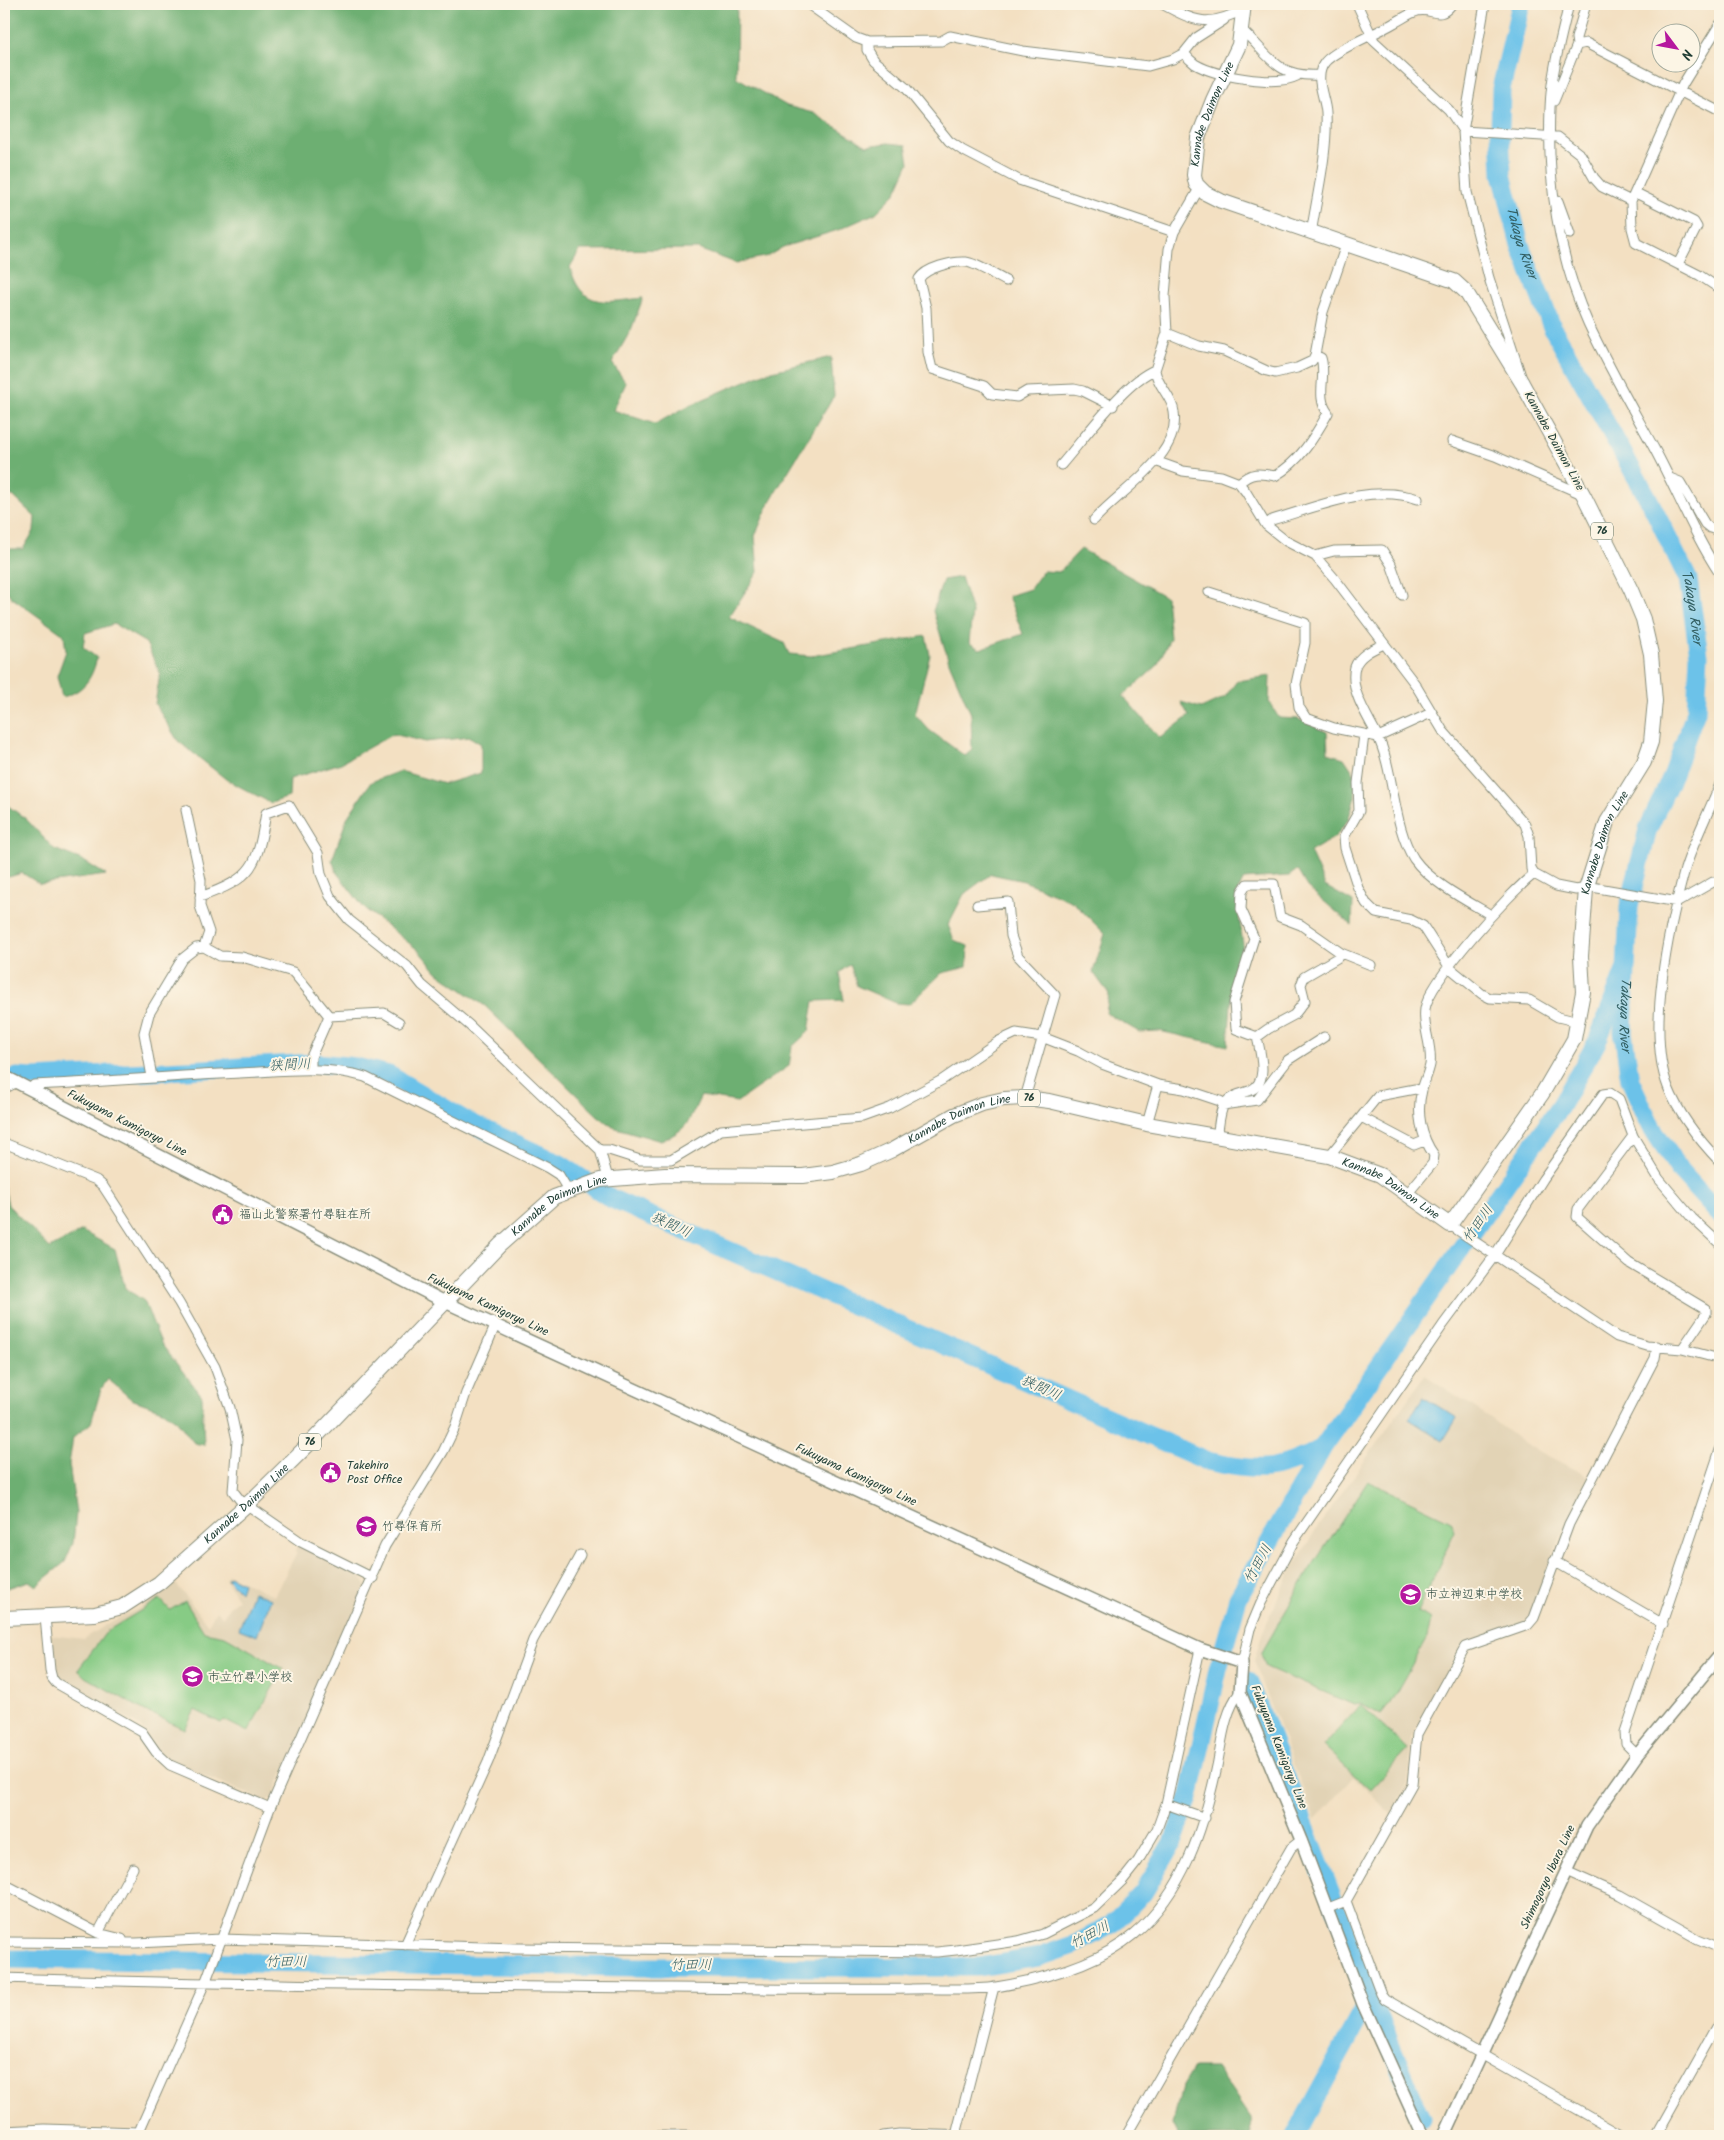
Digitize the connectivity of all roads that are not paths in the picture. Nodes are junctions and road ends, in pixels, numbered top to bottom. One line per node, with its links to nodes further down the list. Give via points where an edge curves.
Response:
1 (808, 4): 13 (street, via 856,38)
2 (1162, 4): 9 (street, via 1193,19)
3 (1357, 4): 12 (street)
4 (1452, 4): 12 (street, via 1439,14 1420,10)
5 (1485, 4): 22 (street)
6 (1568, 4): 20 (street)
7 (1586, 4): 14 (street)
8 (1244, 6): 9 (street); 11 (main road, Kannabe Daimon Line)
9 (1224, 20): 15 (street, via 1196,38)
10 (1720, 24): 19 (street)
11 (1241, 28): 16 (main road, Kannabe Daimon Line, via 1239,46); 18 (street, via 1268,58)
12 (1372, 36): 17 (street, via 1332,55 1321,68); 22 (street, via 1449,110)
13 (867, 42): 15 (street, via 941,41 950,36 1023,51 1148,66); 27 (street, via 873,60 906,88 949,141 962,150 1019,180)
14 (1576, 45): 19 (street, via 1586,43); 20 (street)
15 (1184, 53): 16 (street, via 1193,63)
16 (1227, 73): 18 (street, via 1276,82); 24 (main road, Kannabe Daimon Line, via 1198,138 1194,175)
17 (1320, 75): 18 (street); 28 (street, via 1326,130)
18 (1297, 76)
19 (1681, 92): 21 (street); 25 (street)
20 (1550, 108): 23 (street)
21 (1720, 112)
22 (1463, 132): 23 (street); 37 (street, via 1467,192 1489,278)
23 (1550, 136): 25 (street, via 1558,137 1577,150 1602,187); 26 (street)
24 (1200, 187): 27 (street); 28 (main road, Kannabe Daimon Line / 76, via 1221,202)
25 (1633, 197): 31 (street, via 1632,228 1636,243); 31 (street, via 1694,222 1697,227)
26 (1554, 198): 29 (street); 42 (street, via 1572,282 1588,322)
27 (1174, 232): 34 (street, via 1166,270)
28 (1311, 234): 30 (main road, Kannabe Daimon Line / 76)
29 (1570, 234)
30 (1346, 245): 35 (street, via 1324,312); 37 (main road, Kannabe Daimon Line / 76, via 1454,281 1476,305)
31 (1678, 264): 33 (street)
32 (1006, 281): 38 (street, via 967,262 922,274 918,279 926,308 932,369 984,386 992,394 1017,397 1027,391 1074,389)
33 (1720, 289)
34 (1167, 333): 35 (street, via 1199,346 1224,351 1267,372 1297,368); 36 (street)
35 (1315, 355): 43 (street, via 1321,358 1324,367 1321,395 1328,412 1313,440 1287,469 1275,476 1258,472)
36 (1155, 370): 38 (street, via 1143,376); 40 (street, via 1172,404 1175,419)
37 (1522, 383): 44 (main road, Kannabe Daimon Line / 76)
38 (1113, 406): 41 (street)
39 (1452, 441): 44 (street, via 1495,456)
40 (1158, 462): 43 (street); 46 (street)
41 (1061, 465)
42 (1670, 478): 48 (street, via 1680,482 1706,524); 50 (street)
43 (1238, 483): 47 (street)
44 (1584, 496): 61 (main road, Kannabe Daimon Line / 76, via 1643,619 1651,654 1655,701 1652,742 1644,762 1607,822)
45 (1418, 499): 47 (street, via 1401,493 1358,496 1272,520)
46 (1094, 520)
47 (1266, 525): 49 (street, via 1286,541)
48 (1720, 531)
49 (1315, 556): 52 (street, via 1334,551 1382,550 1391,564); 53 (street)
50 (1720, 574)
51 (1209, 592): 55 (street, via 1306,623 1296,684 1299,707 1306,718)
52 (1402, 595)
53 (1384, 644): 54 (street); 56 (street, via 1359,659 1354,682)
54 (1431, 713): 56 (street); 59 (street, via 1525,824)
55 (1364, 735): 56 (street); 69 (street, via 1358,783 1359,810 1344,837 1358,888 1376,913 1411,920 1423,926)
56 (1378, 737): 65 (street, via 1409,849 1415,859 1431,875)
57 (1720, 784): 63 (street, via 1686,868)
58 (186, 810): 62 (street, via 201,880)
59 (1534, 874): 61 (street, via 1556,886 1576,890); 65 (street)
60 (1720, 882): 63 (street, via 1713,882)
61 (1589, 888): 63 (street); 72 (main road, Kannabe Daimon Line / 76, via 1582,936 1583,992)
62 (200, 896): 66 (street, via 209,932); 91 (street, via 227,887 241,878 259,852 266,813 289,806 318,853 321,874 330,896 349,920 407,966 422,985)
63 (1676, 902): 93 (street, via 1664,970 1660,1046 1672,1098 1704,1145)
64 (976, 905): 73 (street, via 1008,902 1011,936 1018,956 1055,994)
65 (1491, 915): 69 (street)
66 (204, 947): 70 (street, via 220,956 242,957 293,972); 77 (street, via 196,948 182,959 149,1014 144,1034)
67 (1341, 953): 68 (street); 74 (street, via 1304,977 1301,985 1305,1001 1298,1012); 74 (street, via 1302,925 1280,917 1274,884 1246,884 1241,909 1254,938 1236,992 1234,1018 1236,1028)
68 (1371, 965)
69 (1450, 968): 72 (street, via 1490,998 1529,1000 1558,1017); 82 (street, via 1432,990 1425,1009 1431,1053)
70 (329, 1016): 71 (street, via 384,1013); 76 (street, via 311,1057)
71 (399, 1022)
72 (1578, 1022): 97 (main road, Kannabe Daimon Line / 76, via 1564,1058 1542,1094)
73 (1042, 1037): 79 (street); 83 (street); 91 (street, via 1016,1033 1009,1036 942,1080 890,1108 862,1118 721,1130 671,1160 640,1160)
74 (1257, 1037): 84 (street, via 1262,1076 1253,1090 1231,1098)
75 (1324, 1038): 84 (street, via 1288,1060 1257,1100)
76 (311, 1070): 77 (street); 95 (street, via 347,1072 365,1077 548,1168)
77 (152, 1077): 81 (street, via 34,1085)
78 (9, 1079): 80 (street); 81 (main road, Fukuyama Kamigoryo Line)
79 (1158, 1085): 84 (street, via 1184,1089 1220,1101); 86 (street)
80 (4, 1089)
81 (30, 1089): 100 (main road, Fukuyama Kamigoryo Line)
82 (1421, 1091): 85 (street, via 1415,1089 1378,1096); 89 (street)
83 (1025, 1098): 86 (main road, Kannabe Daimon Line / 76); 94 (main road, Kannabe Daimon Line / 76, via 982,1104 954,1115 884,1154 833,1172 802,1176 664,1174)
84 (1223, 1105): 88 (street)
85 (1362, 1117): 89 (street, via 1414,1145); 92 (street)
86 (1147, 1124): 88 (main road, Kannabe Daimon Line / 76)
87 (1633, 1136): 98 (street, via 1659,1179 1692,1218); 99 (street, via 1619,1099 1610,1093 1603,1094); 103 (street, via 1578,1209 1577,1217 1629,1263 1706,1309 1706,1314)
88 (1217, 1138): 92 (main road, Kannabe Daimon Line / 76)
89 (1424, 1141): 96 (street, via 1434,1155 1433,1162)
90 (4, 1143): 106 (street, via 104,1186 179,1303 215,1367 230,1408 237,1440 233,1491)
91 (600, 1150): 94 (street)
92 (1329, 1156): 96 (main road, Kannabe Daimon Line / 76, via 1380,1175)
93 (1720, 1162)
94 (604, 1179): 95 (main road, Kannabe Daimon Line / 76)
95 (572, 1189): 100 (main road, Kannabe Daimon Line / 76, via 546,1203)
96 (1408, 1193): 97 (main road, Kannabe Daimon Line / 76)
97 (1452, 1226): 99 (street)
98 (1720, 1244)
99 (1493, 1254): 102 (street, via 1607,1332 1639,1344); 115 (street, via 1294,1540 1261,1602 1250,1629 1246,1653)
100 (445, 1302): 101 (main road, Fukuyama Kamigoryo Line); 106 (main road, Kannabe Daimon Line / 76)
101 (496, 1324): 109 (street, via 443,1452 385,1546); 113 (main road, Fukuyama Kamigoryo Line)
102 (1657, 1346): 103 (street); 108 (street, via 1655,1358 1569,1524)
103 (1682, 1349): 104 (street)
104 (1720, 1359)
105 (1720, 1450): 112 (street)
106 (246, 1506): 109 (street, via 301,1542); 110 (main road, Kannabe Daimon Line / 76, via 159,1583 122,1607 95,1614)
107 (580, 1555): 131 (street, via 533,1640 488,1762)
108 (1554, 1562): 112 (street); 125 (street, via 1534,1618 1528,1625 1465,1646 1417,1734 1412,1784)
109 (373, 1578): 119 (street)
110 (45, 1617): 111 (main road, Kannabe Daimon Line / 76); 119 (street, via 50,1670 56,1683 142,1732 170,1765)
111 (4, 1618)
112 (1663, 1624): 117 (street, via 1625,1733 1626,1744)
113 (1202, 1650): 115 (main road, Fukuyama Kamigoryo Line); 118 (street)
114 (1720, 1655): 117 (main road, Shimogoryo Ibara Line)
115 (1240, 1662): 116 (main road, Fukuyama Kamigoryo Line)
116 (1240, 1692): 120 (street, via 1227,1718); 121 (main road, Fukuyama Kamigoryo Line)
117 (1636, 1755): 123 (main road, Shimogoryo Ibara Line, via 1587,1826)
118 (1168, 1805): 120 (street); 131 (street, via 1138,1861 1094,1908 1061,1926 1018,1941 937,1952)
119 (270, 1808): 129 (street)
120 (1203, 1818): 135 (street, via 1197,1840 1178,1879 1166,1899 1134,1934 1097,1958 1055,1973)
121 (1301, 1840): 126 (main road, Fukuyama Kamigoryo Line); 147 (street, via 1292,1848)
122 (133, 1868): 127 (street)
123 (1566, 1871): 132 (street, via 1620,1895); 137 (main road, Shimogoryo Ibara Line)
124 (4, 1884): 127 (street)
125 (1345, 1902): 126 (street); 137 (street, via 1385,1999)
126 (1328, 1908): 148 (main road, Fukuyama Kamigoryo Line, via 1369,2019)
127 (98, 1933): 130 (street)
128 (4, 1942): 130 (street)
129 (220, 1942): 130 (street); 131 (street); 134 (street)
130 (136, 1943)
131 (405, 1945)
132 (1720, 1948)
133 (4, 1978): 134 (street)
134 (205, 1981): 135 (street, via 860,1990); 139 (street)
135 (994, 1987): 141 (street)
136 (1720, 2020): 151 (street)
137 (1481, 2055): 149 (main road, Shimogoryo Ibara Line); 150 (street)
138 (4, 2131): 139 (street, via 45,2129)
139 (137, 2134): 142 (street)
140 (914, 2135): 141 (street); 145 (street)
141 (956, 2135): 146 (street)
142 (155, 2136)
143 (635, 2136): 144 (street)
144 (688, 2136)
145 (883, 2136)
146 (972, 2136)
147 (1126, 2136)
148 (1423, 2136)
149 (1444, 2136)
150 (1624, 2136)
151 (1655, 2136)

